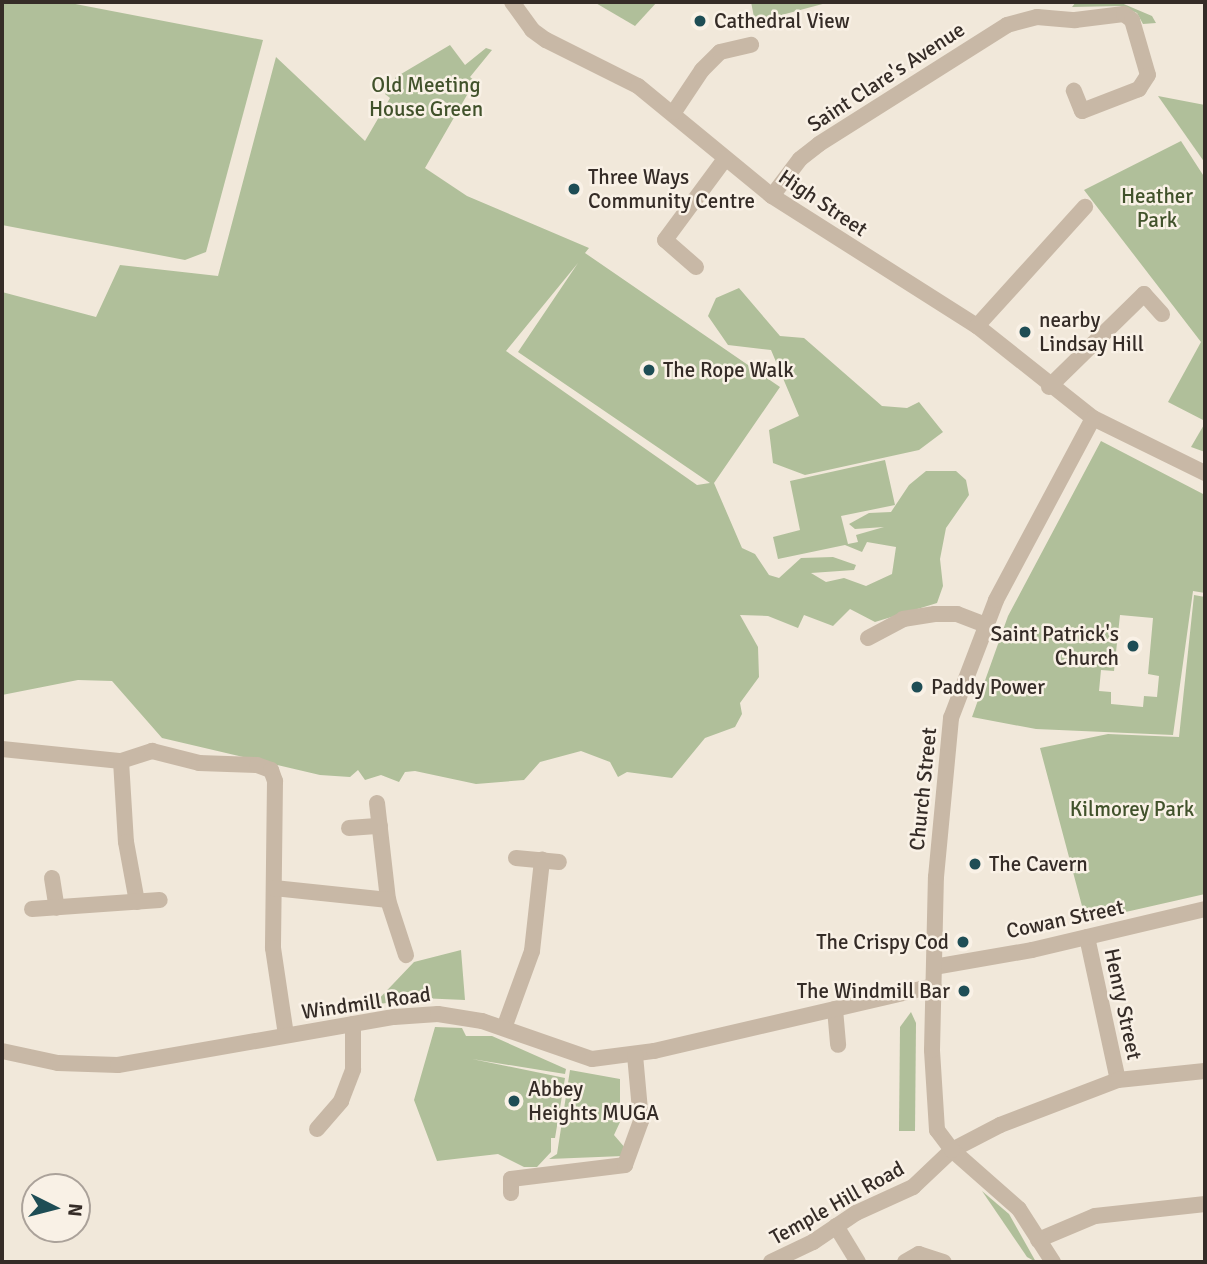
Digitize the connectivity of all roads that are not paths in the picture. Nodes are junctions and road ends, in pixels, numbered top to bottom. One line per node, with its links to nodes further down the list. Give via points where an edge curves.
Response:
1 (512, 2): 4 (street, High Street, via 532,30 546,40 625,78)
2 (751, 45): 4 (street, via 720,52 702,70)
3 (1074, 91): 6 (street, Saint Clare's Avenue, via 1082,111 1139,89 1148,75 1132,20 1124,14 1075,20 1037,17 1007,25 819,144 800,159)
4 (674, 113): 5 (street, High Street)
5 (725, 159): 6 (street, High Street); 8 (street, via 666,240)
6 (772, 196): 10 (street, High Street)
7 (1085, 207): 10 (street)
8 (696, 267)
9 (1162, 314): 11 (street, via 1144,294)
10 (977, 326): 11 (street, High Street)
11 (1049, 387): 12 (street, High Street)
12 (1093, 418): 13 (street, High Street); 14 (street, Church Street)
13 (1205, 473)
14 (985, 625): 15 (street, via 957,614 935,614 903,619); 34 (street, Church Street, via 951,718 946,747)
15 (868, 638)
16 (2, 749): 17 (street)
17 (121, 761): 25 (street, via 152,751 199,763 257,765 271,770 275,781); 28 (street, via 125,842)
18 (377, 803): 19 (street)
19 (380, 826): 20 (street); 27 (street)
20 (349, 828)
21 (516, 858): 22 (street)
22 (542, 860): 23 (street); 38 (street, via 532,951)
23 (559, 862)
24 (52, 878): 29 (street)
25 (274, 888): 27 (street); 39 (street, via 274,962)
26 (160, 900): 28 (street)
27 (388, 900): 33 (street)
28 (137, 902): 29 (street)
29 (57, 908): 30 (street)
30 (32, 909)
31 (1205, 909): 32 (street, Cowan Street)
32 (1087, 937): 34 (street, Cowan Street); 44 (street, Henry Street)
33 (407, 955)
34 (934, 967): 35 (street, Church Street)
35 (934, 986): 36 (street, Windmill Road); 46 (street, Church Street, via 934,1108 937,1130)
36 (835, 1009): 40 (street); 42 (street, Windmill Road)
37 (353, 1024): 38 (street, Windmill Road, via 438,1014); 39 (street, Windmill Road); 45 (street, via 353,1069 341,1101)
38 (504, 1028): 42 (street, Windmill Road, via 582,1058)
39 (286, 1035): 41 (street, Windmill Road, via 118,1065 58,1063)
40 (838, 1045)
41 (2, 1051)
42 (635, 1055): 47 (street, via 640,1121 625,1165 511,1179)
43 (1205, 1071): 44 (street, Temple Hill Road)
44 (1118, 1080): 46 (street, Temple Hill Road, via 1000,1125)
45 (317, 1129)
46 (952, 1150): 49 (street, Temple Hill Road, via 913,1187); 50 (street, via 1012,1201)
47 (511, 1193)
48 (1205, 1204): 50 (street, via 1095,1216)
49 (836, 1226): 51 (street, Temple Hill Road); 52 (street)
50 (1038, 1240): 55 (street)
51 (771, 1262)
52 (858, 1262)
53 (905, 1262): 54 (street, via 919,1254)
54 (944, 1262)
55 (1053, 1262)

